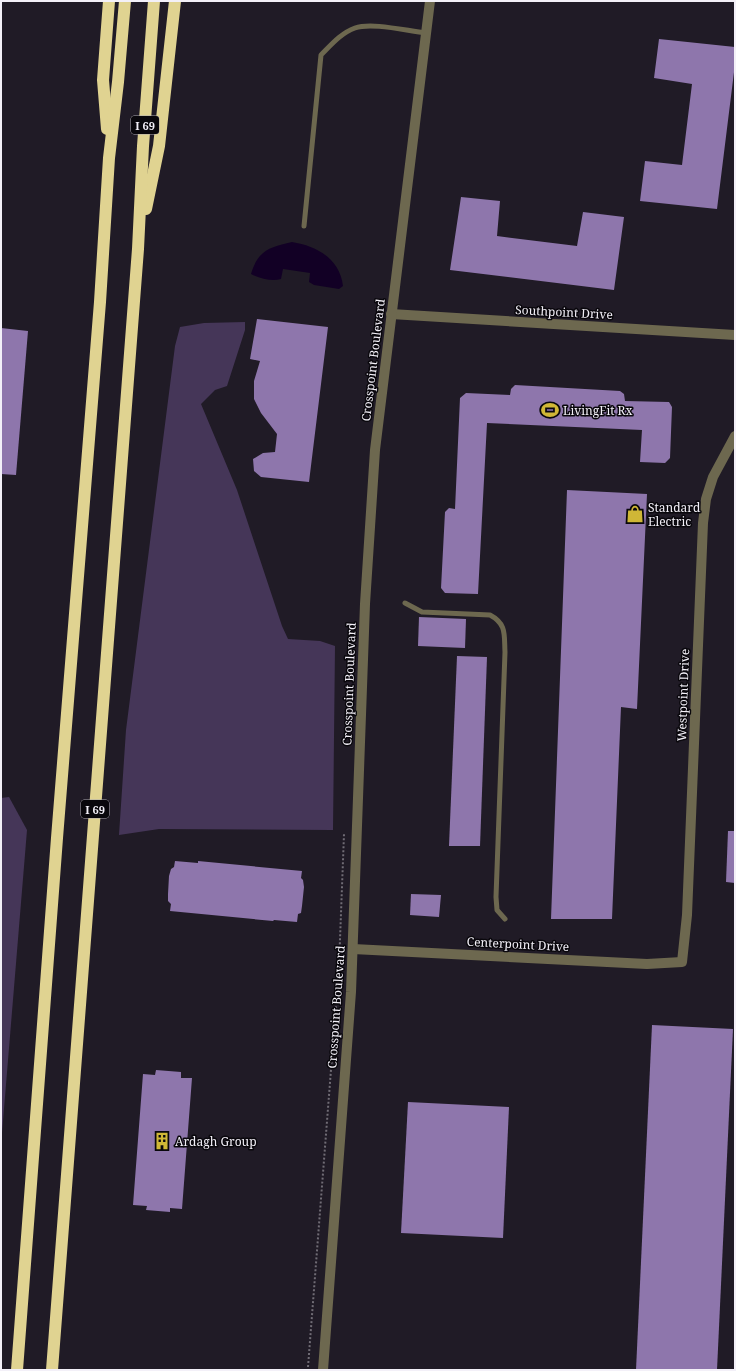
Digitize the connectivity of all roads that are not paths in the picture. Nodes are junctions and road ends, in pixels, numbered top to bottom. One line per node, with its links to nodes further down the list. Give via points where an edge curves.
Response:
1 (109, 1): 7 (highway, via 103,80)
2 (125, 1): 7 (highway, I 69)
3 (154, 1): 9 (highway, I 69)
4 (175, 1): 9 (highway, via 159,146)
5 (430, 1): 6 (street, Crosspoint Boulevard)
6 (426, 33): 8 (lane, via 374,27 355,28 336,40 321,55); 10 (street, Crosspoint Boulevard)
7 (109, 158): 17 (highway, I 69)
8 (304, 226)
9 (138, 249): 18 (highway, I 69)
10 (391, 314): 11 (street, Southpoint Drive); 15 (street, Crosspoint Boulevard, via 375,450 365,604)
11 (735, 335)
12 (735, 436): 16 (street, Westpoint Drive, via 713,477 706,498 703,523 687,915)
13 (405, 604): 14 (lane, via 422,612 490,615 499,620 503,628 505,652 496,897 497,910)
14 (505, 920)
15 (353, 949): 16 (street, Centerpoint Drive, via 646,964); 19 (street, Crosspoint Boulevard)
16 (682, 962)
17 (17, 1370)
18 (52, 1370)
19 (323, 1370)

